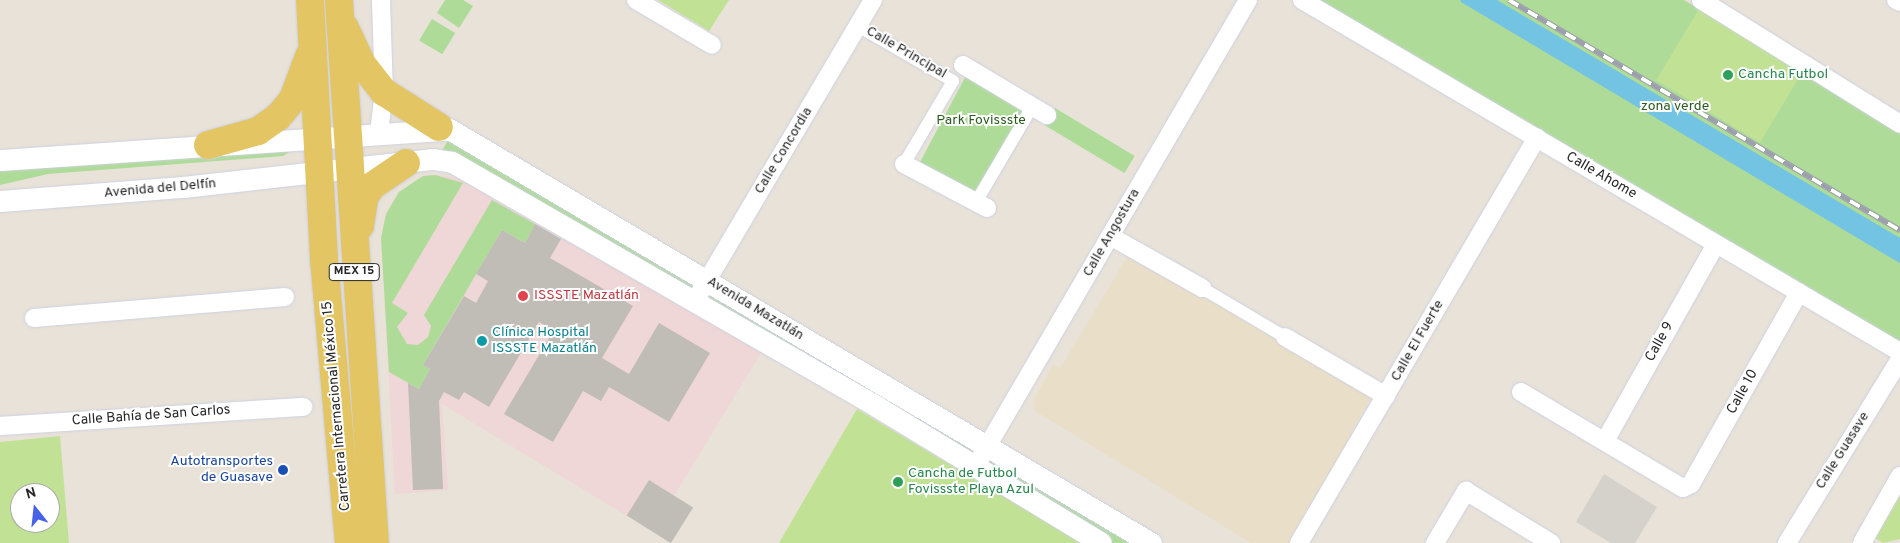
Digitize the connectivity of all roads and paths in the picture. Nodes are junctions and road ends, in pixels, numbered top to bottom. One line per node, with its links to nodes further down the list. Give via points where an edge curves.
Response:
1 (310, 0): 13 (main road, Carretera Internacional México 15 / MEX 15)
2 (381, 0): 15 (street)
3 (636, 0): 12 (street)
4 (874, 0): 11 (street, Calle Concordia)
5 (1248, 0): 31 (street, Calle Angostura)
6 (1302, 0): 22 (street, Calle Ahome)
7 (1701, 0): 17 (street)
8 (1896, 0): 9 (street)
9 (1900, 2)
10 (339, 7): 15 (main road, via 362,64); 20 (main road, Carretera Internacional México 15 / MEX 15)
11 (858, 26): 26 (street, Calle Principal, via 953,81); 34 (street, Calle Concordia)
12 (712, 45)
13 (312, 48): 21 (main road, Carretera Internacional México 15 / MEX 15); 23 (main road, via 293,99 278,117 258,131)
14 (963, 65): 16 (street, Calle Principal)
15 (384, 92): 18 (main road); 19 (street)
16 (1040, 111): 30 (street)
17 (1900, 124)
18 (439, 127): 19 (street); 34 (street, Avenida Mazatlán)
19 (379, 132): 20 (street)
20 (346, 136): 21 (street); 27 (main road, Carretera Internacional México 15 / MEX 15)
21 (318, 138): 23 (street); 28 (main road, Carretera Internacional México 15 / MEX 15)
22 (1537, 138): 32 (street, Calle Ahome); 44 (street, Calle El Fuerte)
23 (208, 145): 24 (street)
24 (0, 160)
25 (406, 163): 27 (street, Avenida Mazatlán); 33 (main road, via 384,174 365,196); 38 (street, Avenida Mazatlán, via 452,162)
26 (904, 164): 30 (street)
27 (349, 170): 28 (street); 33 (main road, Carretera Internacional México 15 / MEX 15)
28 (321, 173): 29 (street, Avenida del Delfín); 52 (main road, Carretera Internacional México 15 / MEX 15)
29 (0, 201)
30 (982, 205)
31 (1110, 236): 35 (street); 48 (street, Calle Angostura)
32 (1716, 244): 36 (street, Calle Ahome); 47 (street, Calle 9)
33 (353, 256): 53 (main road, Carretera Internacional México 15 / MEX 15)
34 (707, 280): 38 (street, Calle Concordia); 48 (street, Avenida Mazatlán)
35 (1202, 288): 40 (street)
36 (1799, 292): 41 (street, Calle Ahome); 47 (street, Calle 10, via 1691,484 1683,488 1615,451)
37 (285, 297): 39 (street)
38 (695, 301): 49 (street, Avenida Mazatlán)
39 (34, 318)
40 (1284, 337): 44 (street)
41 (1900, 352)
42 (1900, 359): 58 (street, Calle Guasave)
43 (1521, 392): 47 (street)
44 (1386, 396): 56 (street, Calle El Fuerte)
45 (303, 407): 46 (street, Calle Bahía de San Carlos)
46 (0, 426)
47 (1605, 441)
48 (986, 447): 49 (street, Calle Angostura); 55 (street, Avenida Mazatlán)
49 (976, 465): 54 (street, Avenida Mazatlán)
50 (1900, 476): 59 (street)
51 (1549, 542): 57 (street, via 1466,491)
52 (349, 543)
53 (375, 543)
54 (1101, 543)
55 (1151, 543)
56 (1299, 543)
57 (1434, 543)
58 (1787, 543)
59 (1862, 543)

